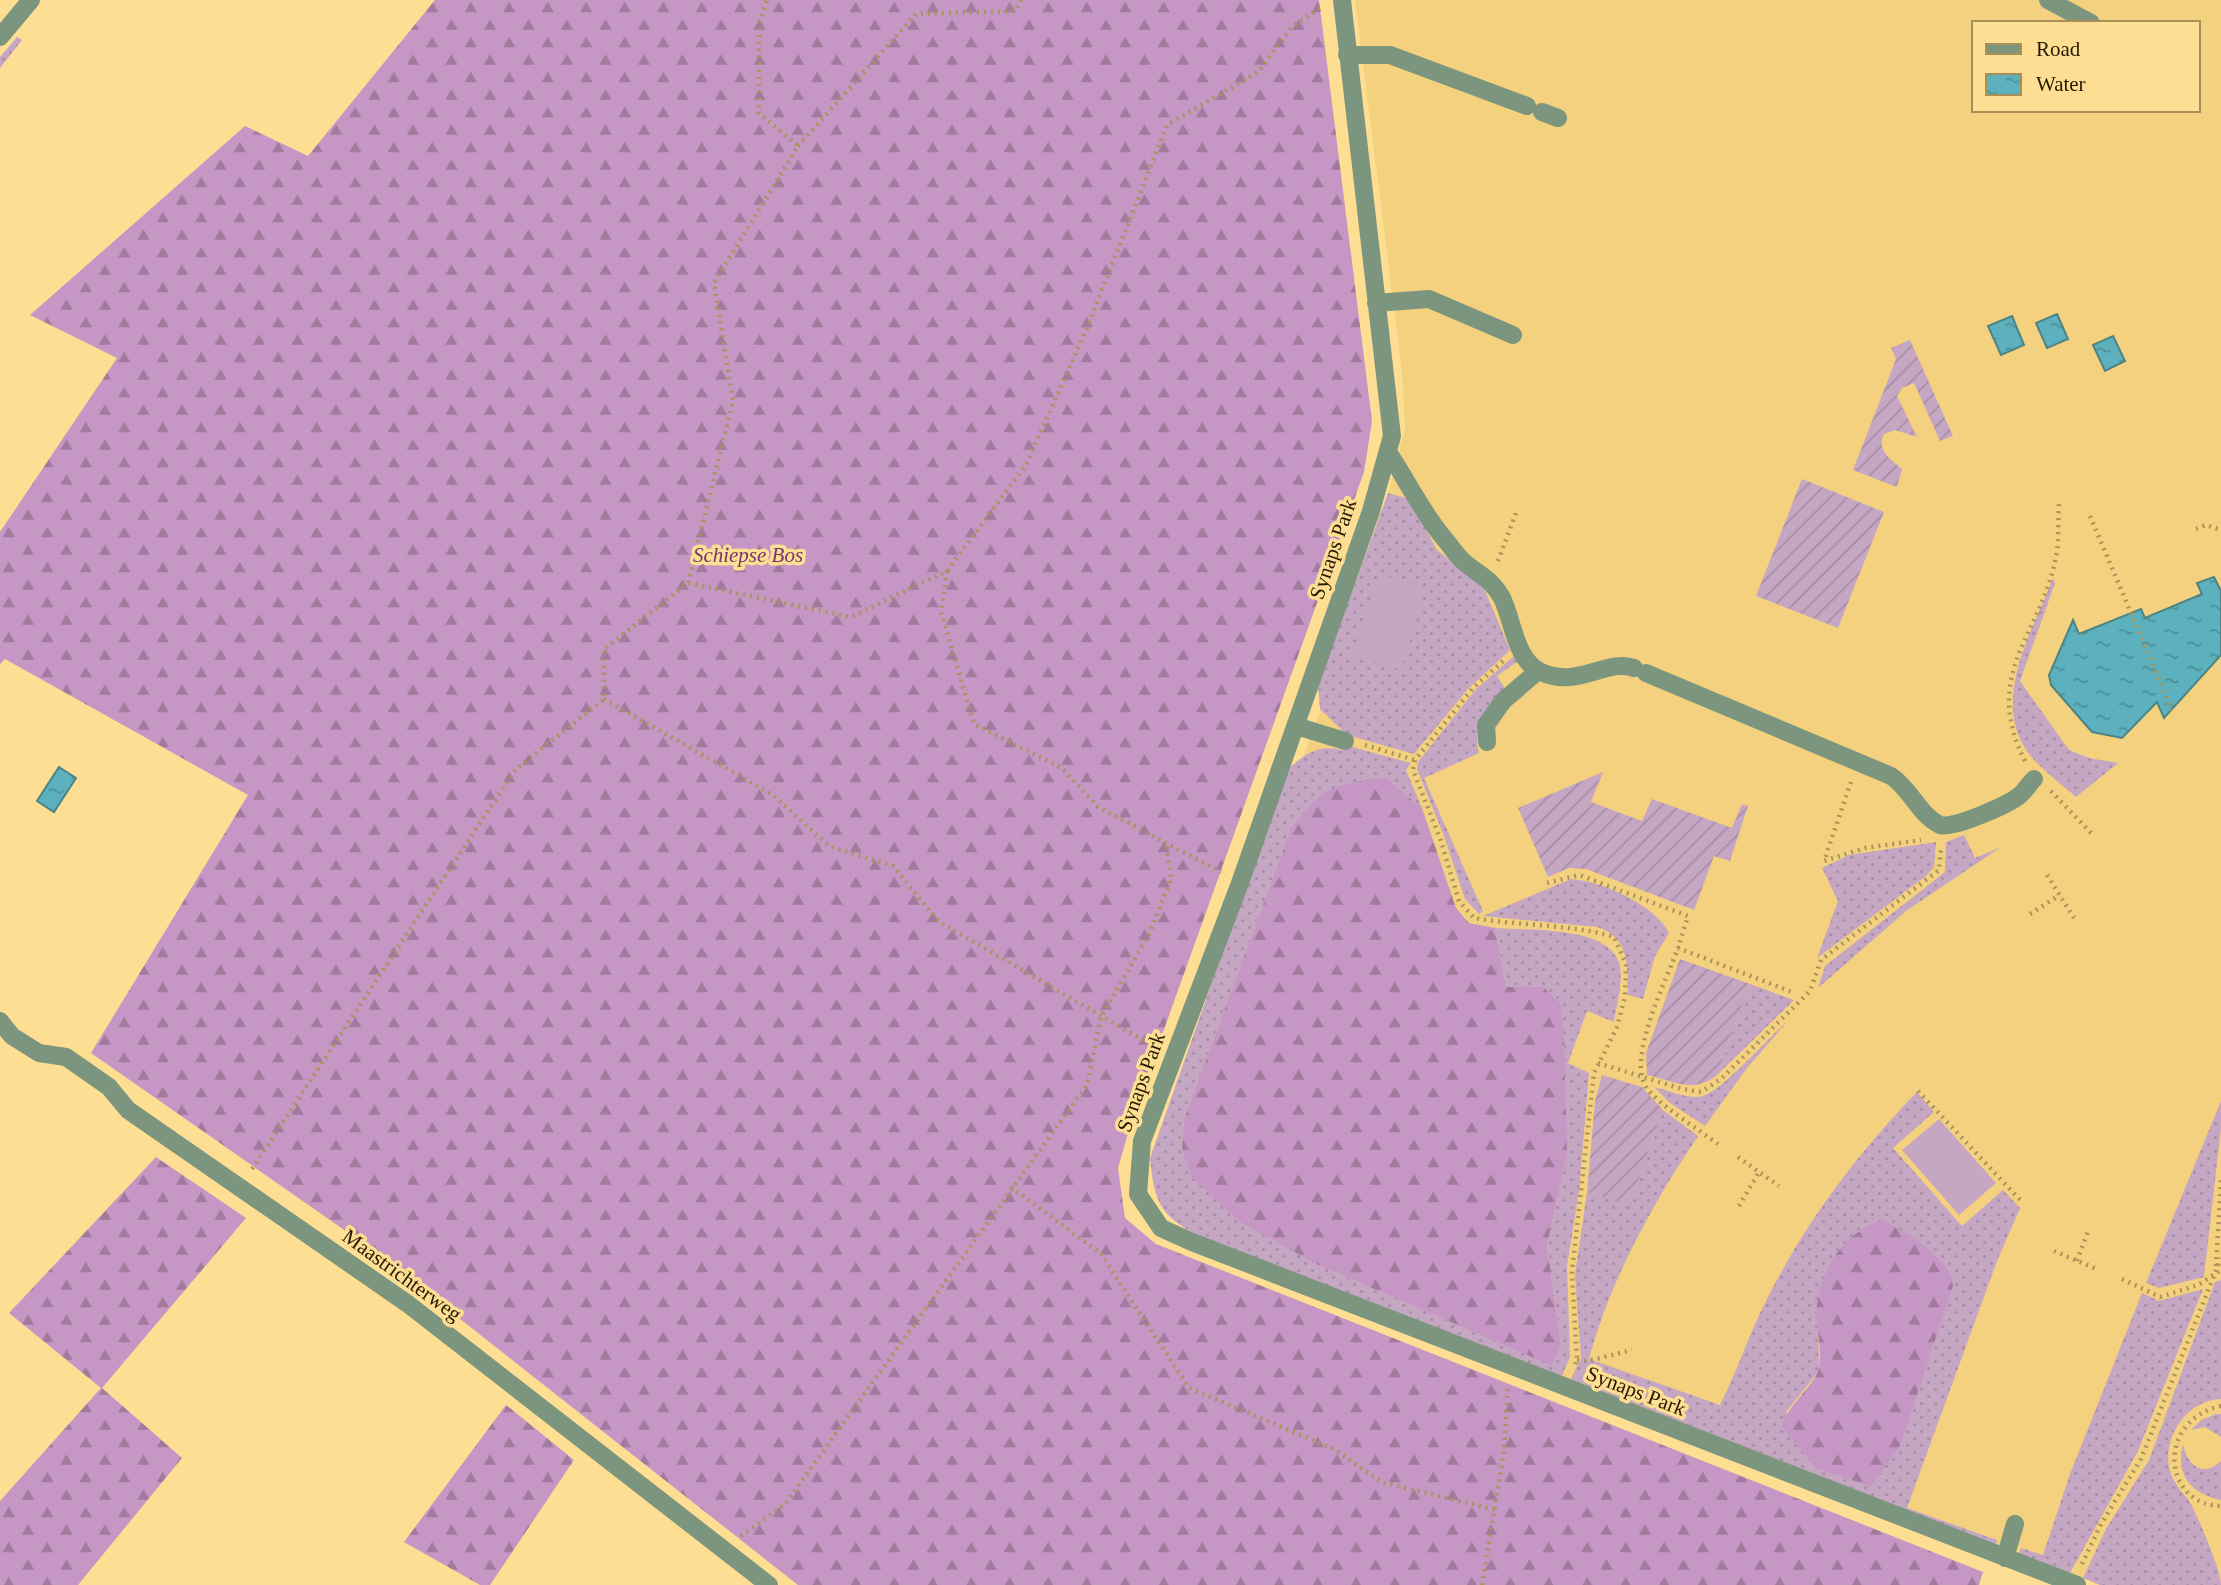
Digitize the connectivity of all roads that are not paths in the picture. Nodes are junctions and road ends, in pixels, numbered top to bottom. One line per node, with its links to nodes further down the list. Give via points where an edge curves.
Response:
1 (31, 0): 5 (street)
2 (1342, 0): 6 (street, Synaps Park)
3 (2048, 0): 4 (street)
4 (2087, 21)
5 (0, 37)
6 (1347, 55): 7 (street, via 1390,55); 8 (street, Synaps Park)
7 (1542, 112)
8 (1376, 303): 9 (street, via 1429,299); 10 (street, Synaps Park, via 1392,436)
9 (1513, 335)
10 (1388, 452): 11 (street, via 1436,529 1463,561 1490,580 1503,599 1518,646); 12 (street, Synaps Park)
11 (1538, 671): 14 (street, via 1503,701 1486,725); 15 (street, via 1562,678 1581,678 1624,665 1640,671 1905,785 1924,813 1942,826 2018,797)
12 (1296, 726): 13 (street); 18 (street, Synaps Park, via 1142,1141 1138,1194 1161,1228)
13 (1345, 741)
14 (1487, 742)
15 (2034, 779)
16 (0, 1021): 20 (street, Maastrichterweg, via 12,1036 39,1053 66,1057 96,1078 128,1110 408,1304)
17 (2015, 1524): 18 (street)
18 (2005, 1558): 19 (street, Synaps Park)
19 (2075, 1584)
20 (769, 1585)

